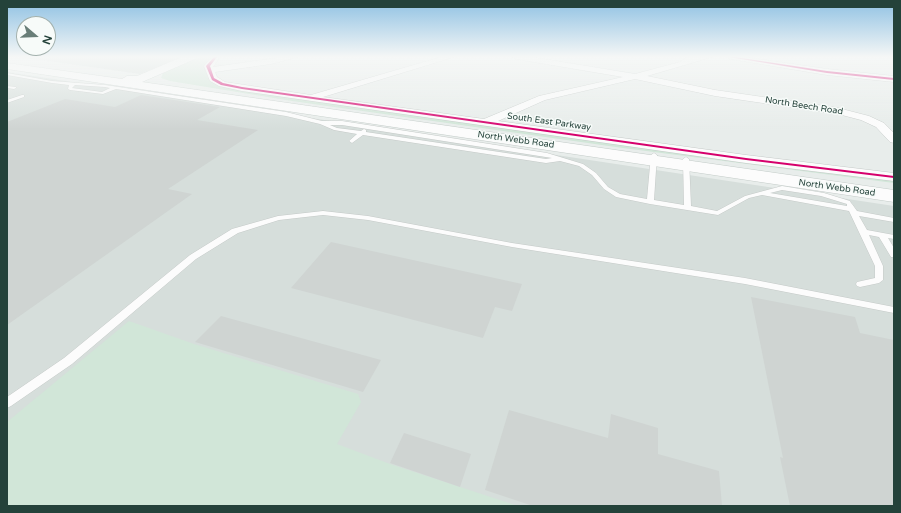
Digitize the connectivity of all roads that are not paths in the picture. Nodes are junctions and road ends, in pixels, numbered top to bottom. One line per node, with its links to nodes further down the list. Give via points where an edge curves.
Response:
1 (46, 81): 11 (lane)
2 (90, 81): 11 (main road)
3 (133, 81): 10 (main road)
4 (143, 81): 10 (main road, North Webb Road)
5 (191, 81): 25 (main road, North Webb Road, via 478,131)
6 (216, 81): 15 (street, South East Parkway, via 222,84)
7 (365, 81): 15 (street)
8 (614, 81): 17 (street, via 542,98)
9 (660, 81): 21 (street, North Beech Road, via 838,111 880,125)
10 (139, 82): 11 (main road); 25 (main road, North Webb Road)
11 (113, 85): 18 (lane, via 286,114)
12 (7, 87): 13 (lane)
13 (14, 88)
14 (22, 96): 16 (lane)
15 (308, 97): 17 (street, South East Parkway)
16 (7, 102)
17 (486, 122): 28 (street, South East Parkway)
18 (322, 123): 19 (lane); 20 (lane, via 336,129)
19 (368, 127): 20 (lane); 23 (lane)
20 (362, 133): 22 (lane); 24 (lane)
21 (894, 140)
22 (352, 141)
23 (456, 141): 24 (lane); 26 (lane)
24 (452, 147): 26 (lane, via 546,161)
25 (654, 158): 27 (main road, North Webb Road); 33 (lane)
26 (560, 159): 33 (lane, via 581,164 618,196)
27 (686, 162): 30 (main road, North Webb Road); 34 (lane)
28 (894, 177)
29 (894, 186): 30 (main road, North Webb Road)
30 (842, 189): 31 (lane, via 822,194 782,188); 32 (main road, North Webb Road); 35 (lane)
31 (761, 194): 34 (lane, via 747,197 718,213); 35 (lane)
32 (894, 196)
33 (650, 202): 34 (lane)
34 (688, 208)
35 (853, 211): 36 (lane); 37 (lane)
36 (894, 220)
37 (864, 232): 38 (lane); 41 (lane, via 878,264 879,280)
38 (882, 235): 39 (lane); 40 (lane)
39 (894, 237)
40 (894, 255)
41 (860, 284)
42 (894, 310): 43 (lane, via 745,281 512,245 368,218 323,213 278,218 235,231 192,257 68,361)
43 (7, 403)

